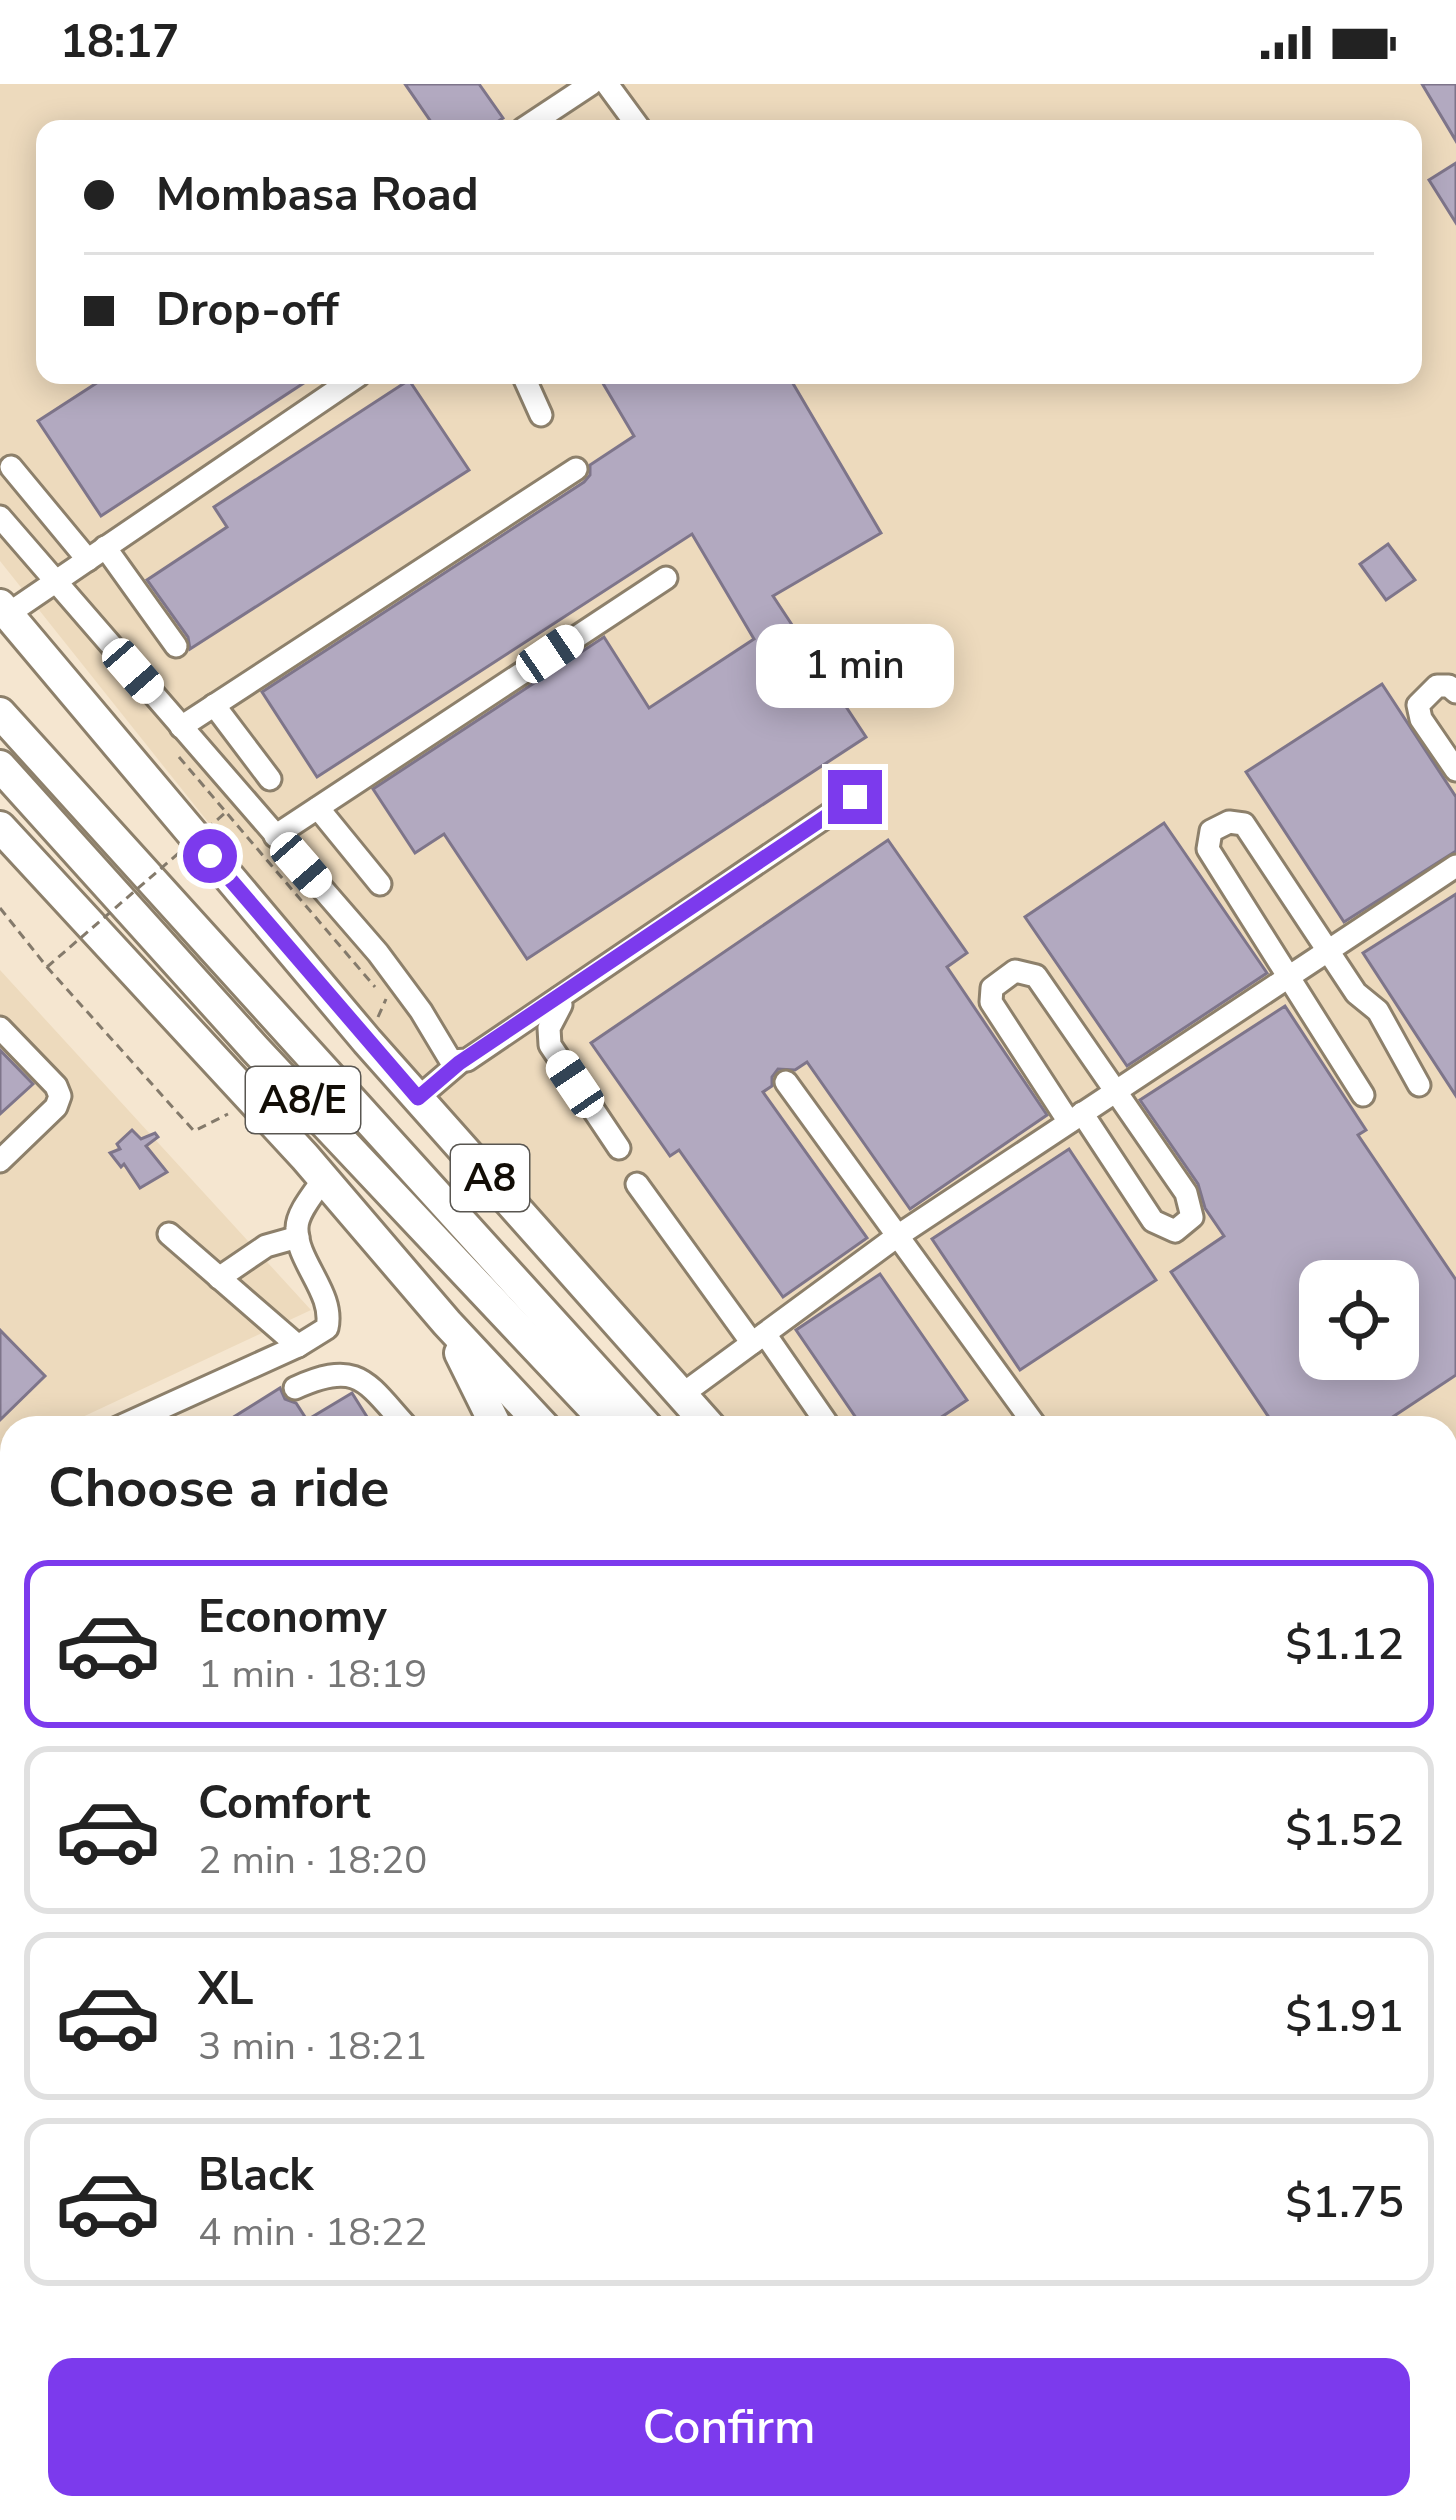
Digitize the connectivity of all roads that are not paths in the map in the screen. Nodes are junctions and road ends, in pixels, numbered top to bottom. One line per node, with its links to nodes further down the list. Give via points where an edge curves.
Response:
1 (590, 84): 3 (lane)
2 (607, 84): 4 (lane)
3 (537, 120)
4 (633, 120)
5 (346, 384): 11 (lane)
6 (528, 384): 7 (lane)
7 (542, 415)
8 (10, 467): 11 (lane)
9 (576, 469): 17 (lane)
10 (0, 517): 13 (lane)
11 (97, 554): 13 (lane); 15 (lane)
12 (666, 578): 24 (lane)
13 (57, 584): 14 (lane); 19 (lane)
14 (3, 616): 38 (highway, A8)
15 (176, 646)
16 (1456, 692): 21 (lane, via 1437,686 1418,705)
17 (214, 705): 19 (lane); 22 (lane)
18 (0, 713): 58 (highway, A8/E)
19 (175, 735): 26 (lane)
20 (0, 766): 57 (highway, A8/E)
21 (1456, 770)
22 (270, 779)
23 (855, 797): 31 (lane)
24 (318, 808): 26 (lane); 28 (lane)
25 (0, 827): 42 (highway)
26 (275, 836): 33 (lane, via 393,972 445,1058)
27 (1456, 866): 29 (lane)
28 (380, 884)
29 (1330, 949): 30 (lane); 30 (lane, via 1244,824 1211,831 1208,849); 35 (lane)
30 (1288, 977): 36 (lane); 37 (lane)
31 (559, 998): 33 (lane); 40 (lane, via 550,1046)
32 (0, 1028): 41 (lane, via 60,1096)
33 (459, 1063): 38 (lane)
34 (786, 1082): 46 (lane)
35 (1420, 1084)
36 (1114, 1092): 39 (lane); 39 (lane, via 1186,1193 1192,1217 1184,1227 1175,1232 1153,1221); 39 (lane, via 1036,976 1015,970 995,983 991,1002)
37 (1363, 1095)
38 (418, 1098): 52 (highway, A8)
39 (1076, 1118): 46 (lane)
40 (619, 1148)
41 (0, 1162)
42 (324, 1178): 45 (lane, via 299,1217); 48 (highway)
43 (637, 1184): 49 (lane)
44 (170, 1234): 47 (lane)
45 (298, 1237): 47 (lane, via 266,1246); 50 (lane, via 329,1319 321,1335)
46 (896, 1237): 49 (lane); 61 (lane)
47 (219, 1278): 50 (lane)
48 (447, 1323): 55 (highway); 56 (highway)
49 (758, 1338): 52 (lane); 60 (lane)
50 (298, 1346): 53 (lane)
51 (295, 1388): 54 (lane, via 326,1374 358,1378)
52 (680, 1396): 59 (highway, A8)
53 (143, 1416)
54 (396, 1416)
55 (486, 1416)
56 (534, 1416)
57 (601, 1416)
58 (637, 1416)
59 (699, 1416)
60 (820, 1416)
61 (1028, 1416)

